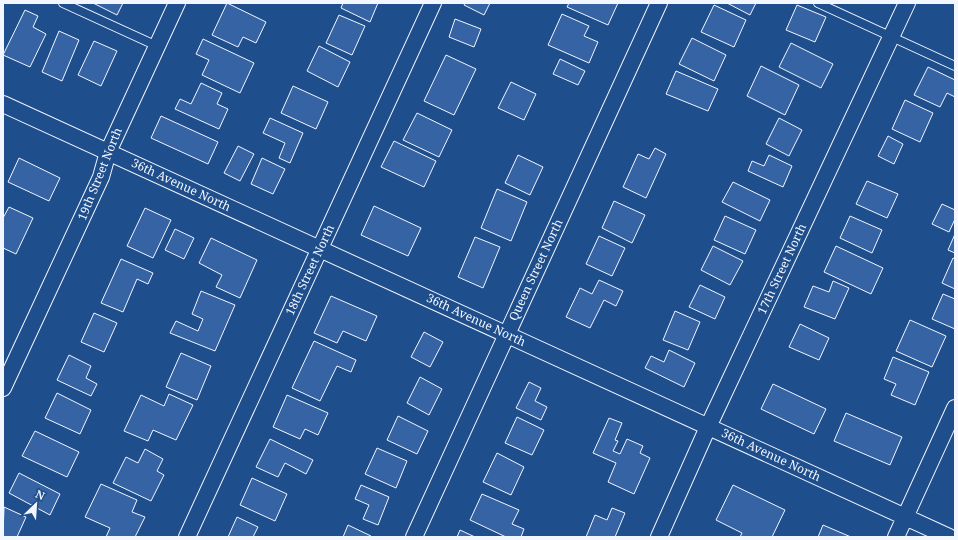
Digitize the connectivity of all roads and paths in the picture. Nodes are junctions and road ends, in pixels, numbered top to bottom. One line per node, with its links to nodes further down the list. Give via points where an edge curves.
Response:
1 (63, 3): 8 (lane)
2 (177, 3): 8 (street, 19th Street North)
3 (433, 3): 12 (street, 18th Street North)
4 (659, 3): 13 (street, Queen Street North)
5 (818, 3): 7 (lane)
6 (907, 3): 7 (street, 17th Street North)
7 (891, 36): 9 (lane); 16 (street, 17th Street North)
8 (157, 46): 11 (street, 19th Street North)
9 (955, 66)
10 (3, 104): 11 (street, 36th Avenue North)
11 (108, 152): 12 (street, 36th Avenue North); 14 (street, 19th Street North, via 101,177)
12 (320, 249): 13 (street, 36th Avenue North); 18 (street, 18th Street North)
13 (506, 334): 16 (street, 36th Avenue North); 19 (street, Queen Street North)
14 (3, 388)
15 (955, 408): 17 (street)
16 (708, 427): 17 (street, 36th Avenue North); 20 (street, 17th Street North)
17 (905, 517): 21 (street); 22 (street, 36th Avenue North)
18 (187, 537)
19 (414, 537)
20 (659, 537)
21 (896, 537)
22 (949, 537)

